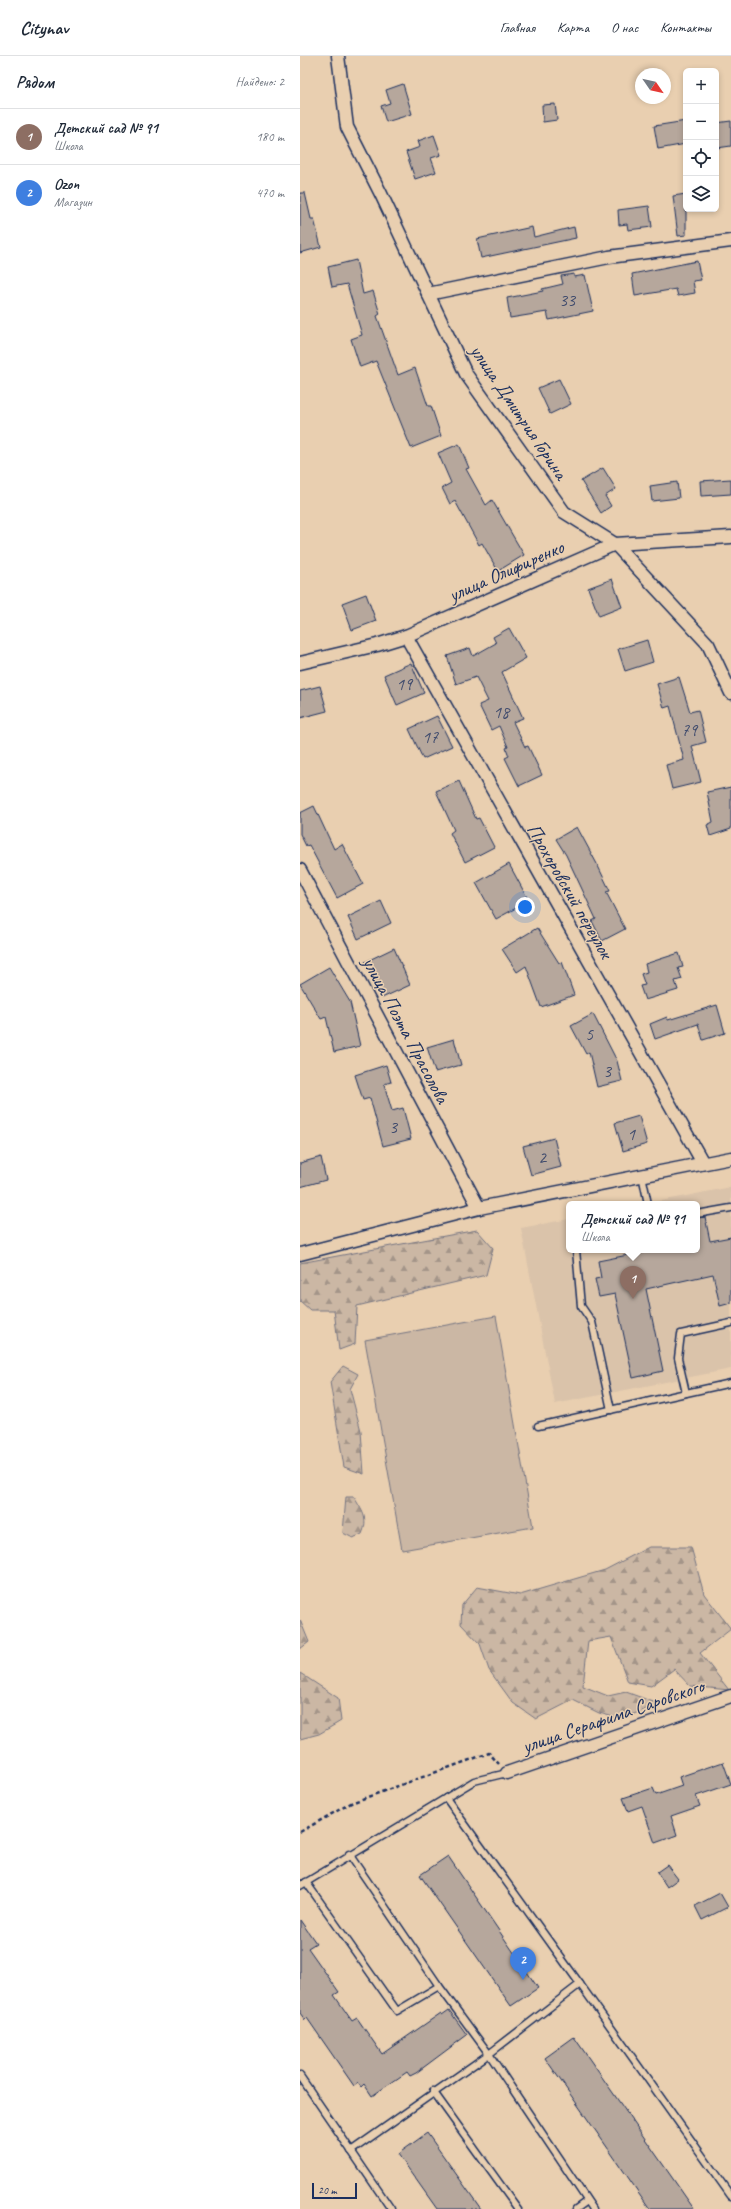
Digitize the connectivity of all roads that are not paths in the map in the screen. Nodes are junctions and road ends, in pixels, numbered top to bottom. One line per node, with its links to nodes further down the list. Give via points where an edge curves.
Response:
1 (338, 56): 3 (street, улица Дмитрия Горина, via 347,127)
2 (731, 241): 3 (street, via 609,257)
3 (428, 294): 5 (street, улица Дмитрия Горина, via 466,374 564,512)
4 (731, 537): 5 (street, улица Олифиренко)
5 (615, 544): 6 (street, улица Олифиренко); 8 (street, улица Дмитрия Горина, via 708,644)
6 (406, 636): 7 (street, улица Олифиренко); 11 (street, Прохоровский переулок)
7 (300, 663)
8 (731, 693)
9 (300, 870): 14 (street, улица Поэта Прасолова)
10 (731, 1158): 11 (street)
11 (703, 1163): 12 (street)
12 (642, 1175): 13 (lane); 14 (street)
13 (647, 1201)
14 (479, 1208): 18 (street)
15 (731, 1208): 16 (lane)
16 (700, 1213)
17 (576, 1253): 22 (lane, via 582,1306 592,1322)
18 (300, 1254)
19 (731, 1323): 21 (lane, via 681,1334 678,1358)
20 (731, 1383): 21 (lane)
21 (686, 1393): 22 (lane)
22 (611, 1410): 23 (lane)
23 (538, 1426)
24 (731, 1696): 25 (street, улица Серафима Саровского)
25 (507, 1773): 26 (lane, via 474,1781)
26 (446, 1798): 27 (lane); 30 (lane)
27 (349, 1854): 28 (lane); 31 (lane)
28 (306, 1882): 29 (lane); 31 (lane, via 397,2011)
29 (300, 1886)
30 (580, 1984): 32 (lane); 36 (lane)
31 (439, 1986): 32 (lane)
32 (489, 2054): 34 (lane); 37 (lane)
33 (300, 2076): 35 (lane)
34 (433, 2092): 35 (lane); 39 (lane)
35 (351, 2151): 38 (lane)
36 (731, 2196)
37 (587, 2201): 40 (lane); 41 (lane)
38 (391, 2209)
39 (518, 2209)
40 (576, 2209)
41 (593, 2209)

